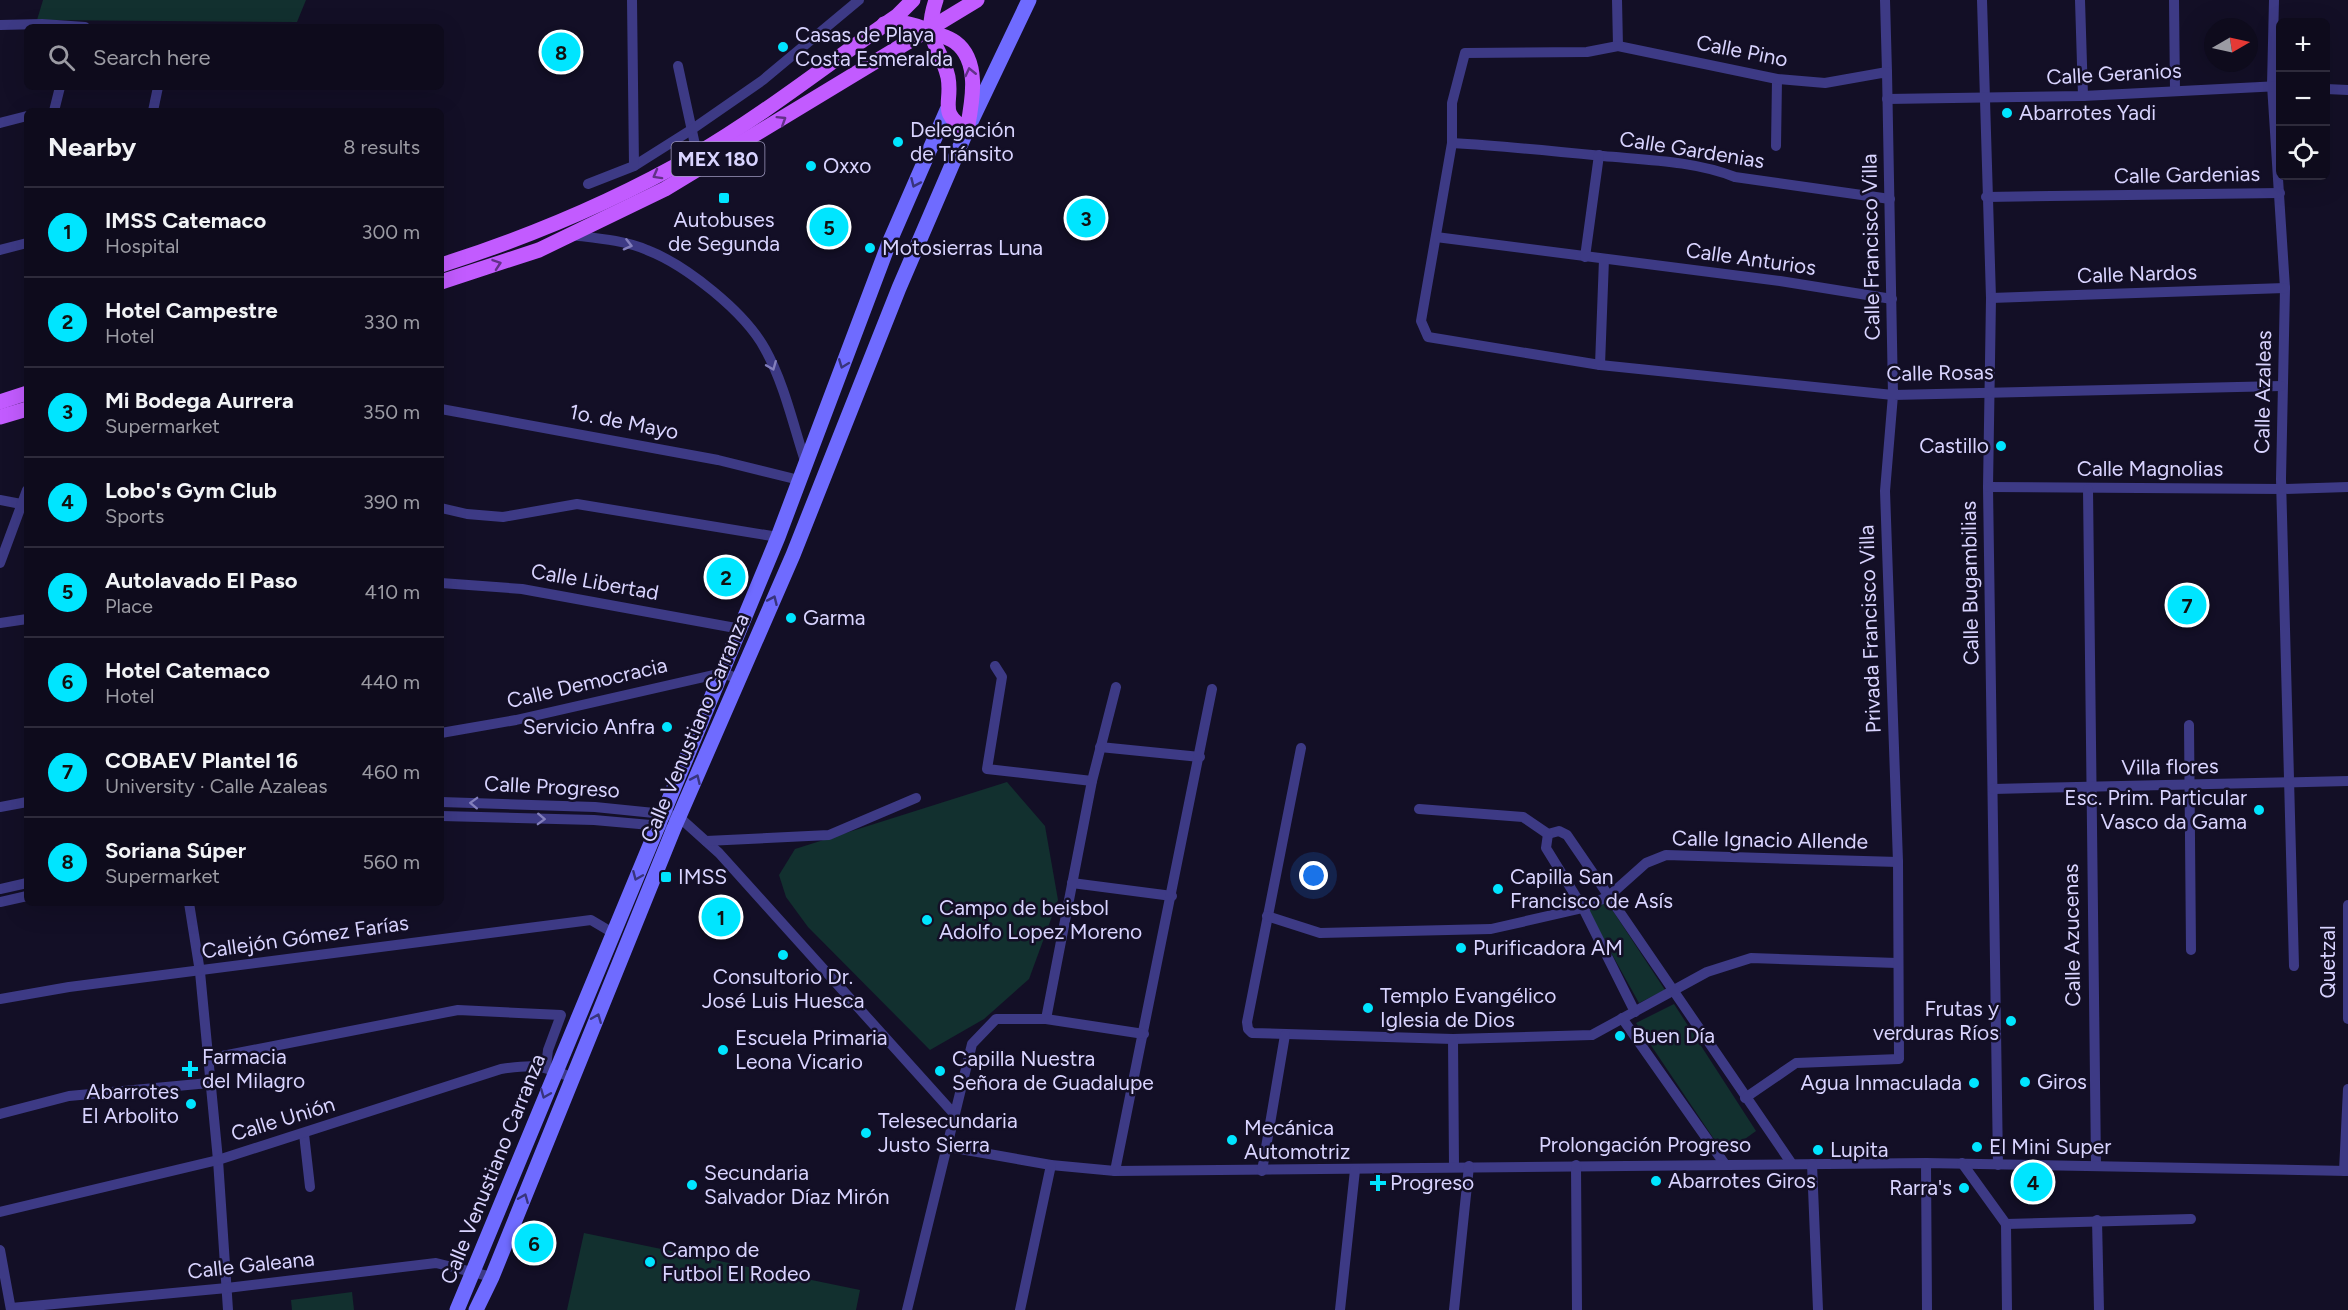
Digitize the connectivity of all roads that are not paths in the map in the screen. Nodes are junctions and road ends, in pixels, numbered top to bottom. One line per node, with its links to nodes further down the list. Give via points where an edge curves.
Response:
1 (632, 0): 42 (street)
2 (859, 0): 36 (street, via 763,80)
3 (913, 0): 14 (main road, MEX 180)
4 (936, 0): 16 (main road)
5 (977, 0): 16 (main road, MEX 180)
6 (1029, 0): 37 (main road, Calle Venustiano Carranza)
7 (1617, 0): 17 (street)
8 (1885, 0): 19 (street)
9 (1982, 0): 28 (street, Calle Bugambilias)
10 (2080, 0): 27 (street)
11 (2174, 0): 26 (street)
12 (2274, 0): 21 (street, Calle Azaleas)
13 (0, 25): 15 (street)
14 (884, 25): 16 (main road, via 915,24); 40 (main road, MEX 180)
15 (24, 26)
16 (930, 31): 32 (main road, via 948,77); 37 (main road, one-way to 16, via 973,88 966,56 957,43); 43 (main road, MEX 180, one-way to 16)
17 (1618, 46): 20 (street, Calle Pino); 38 (street, Calle Pino, via 1587,52 1465,53 1452,102)
18 (678, 66): 36 (street)
19 (1887, 72): 20 (street, Calle Pino, via 1825,83); 29 (street)
20 (1777, 79): 39 (street)
21 (2276, 85): 26 (street, Calle Geranios)
22 (2330, 89): 25 (street)
23 (59, 90): 30 (street)
24 (157, 90): 31 (street)
25 (2348, 90)
26 (2175, 91): 27 (street, Calle Geranios)
27 (2083, 96): 28 (street, Calle Geranios)
28 (1985, 98): 29 (street); 46 (street, Calle Bugambilias)
29 (1887, 99): 47 (street, Calle Francisco Villa)
30 (53, 108)
31 (154, 108)
32 (947, 110): 37 (main road, via 953,122); 68 (main road, Calle Venustiano Carranza, one-way to 68, via 889,243)
33 (24, 117): 34 (street)
34 (0, 123)
35 (2278, 126): 45 (street, Calle Azaleas)
36 (691, 130): 40 (street); 42 (street)
37 (967, 130): 86 (main road, Calle Venustiano Carranza, one-way to 37)
38 (1452, 143): 41 (street, Calle Gardenias); 49 (street)
39 (1776, 146)
40 (697, 153): 43 (street); 54 (main road, MEX 180, one-way to 54, via 645,182 522,239)
41 (1599, 155): 47 (street, Calle Gardenias, via 1714,169 1735,177); 52 (street)
42 (634, 166): 44 (street)
43 (706, 167): 48 (main road, MEX 180)
44 (588, 184)
45 (2280, 193): 46 (street, Calle Gardenias); 56 (street, Calle Azaleas)
46 (1986, 197): 57 (street, Calle Bugambilias)
47 (1890, 199): 58 (street, Calle Francisco Villa)
48 (570, 234): 55 (main road, MEX 180, one-way to 48, via 539,250); 68 (street, one-way to 68, via 647,250 697,279 740,314 765,348)
49 (1436, 237): 52 (street, Calle Anturios); 59 (street, Calle Rosas, via 1421,321 1428,337)
50 (24, 244): 51 (street)
51 (0, 250)
52 (1585, 257): 53 (street, Calle Anturios)
53 (1604, 259): 58 (street, Calle Anturios); 59 (street)
54 (444, 264)
55 (444, 281)
56 (2285, 288): 57 (street, Calle Nardos); 60 (street, Calle Azaleas)
57 (1990, 298): 61 (street, Calle Bugambilias)
58 (1892, 299): 63 (street, Calle Francisco Villa)
59 (1600, 365): 63 (street, Calle Rosas)
60 (2282, 386): 61 (street, Calle Rosas); 73 (street, Calle Azaleas)
61 (1990, 393): 63 (street, Calle Rosas); 71 (street, Calle Bugambilias)
62 (24, 394): 64 (main road)
63 (1893, 395): 109 (street, Privada Francisco Villa, via 1885,491)
64 (0, 402)
65 (24, 410): 67 (main road)
66 (444, 410): 69 (street, 1o. de Mayo, via 674,451)
67 (0, 417)
68 (805, 461): 69 (main road, Calle Venustiano Carranza)
69 (799, 480): 78 (main road, Calle Venustiano Carranza)
70 (2348, 487): 73 (street, Calle Magnolias)
71 (1988, 488): 72 (street, Calle Magnolias); 99 (street, Calle Bugambilias)
72 (2088, 489): 73 (street, Calle Magnolias); 98 (street, Calle Azucenas)
73 (2282, 489): 96 (street, Calle Azaleas)
74 (24, 497): 76 (street)
75 (0, 500): 76 (street)
76 (21, 504): 79 (street)
77 (444, 509): 78 (street, via 502,517 577,504)
78 (778, 537): 83 (main road, Calle Venustiano Carranza)
79 (0, 563)
80 (444, 583): 83 (street, Calle Libertad, via 522,589)
81 (24, 619): 82 (street)
82 (0, 623)
83 (741, 629): 85 (main road, Calle Venustiano Carranza)
84 (995, 666): 94 (street, via 1002,677 987,769)
85 (722, 673): 86 (street); 90 (street, Calle Democracia); 106 (main road, Calle Venustiano Carranza)
86 (740, 679): 106 (main road, Calle Venustiano Carranza, one-way to 86)
87 (1116, 687): 91 (street)
88 (1212, 689): 93 (street)
89 (2189, 725): 97 (street)
90 (444, 732)
91 (1100, 747): 93 (street); 94 (street)
92 (1301, 748): 120 (street)
93 (1200, 757): 113 (street)
94 (1092, 781): 110 (street)
95 (2348, 781): 96 (street, Villa flores)
96 (2288, 784): 97 (street, Villa flores); 125 (street, Calle Azaleas)
97 (2189, 786): 98 (street, Villa flores); 122 (street)
98 (2090, 788): 99 (street, Villa flores); 155 (street, Calle Azucenas)
99 (1993, 789): 154 (street, Calle Bugambilias)
100 (916, 798): 108 (street, via 828,835)
101 (444, 802): 106 (street, Calle Progreso, one-way to 101, via 595,807)
102 (24, 803): 103 (street)
103 (0, 807)
104 (1419, 809): 107 (street, via 1523,817)
105 (444, 816): 106 (street, Calle Progreso, one-way to 106)
106 (669, 821): 108 (street, Calle Progreso, via 693,829); 121 (main road, Calle Venustiano Carranza, one-way to 121); 138 (main road, Calle Venustiano Carranza, one-way to 106)
107 (1548, 834): 114 (street, via 1560,831 1568,835); 119 (street, via 1546,848)
108 (706, 841): 143 (street)
109 (1898, 862): 114 (street, Calle Ignacio Allende, via 1666,855 1646,863); 123 (street)
110 (1072, 883): 113 (street); 131 (street)
111 (24, 884): 112 (street)
112 (0, 889)
113 (1172, 896): 133 (street)
114 (1609, 896): 119 (street, Calle Ignacio Allende); 127 (street)
115 (24, 897): 116 (street)
116 (0, 902)
117 (2348, 905): 124 (street, Quetzal)
118 (189, 906): 126 (street)
119 (1583, 908): 120 (street, Calle Ignacio Allende, via 1491,929 1446,931 1320,933); 129 (street)
120 (1267, 916): 134 (street, via 1248,1029 1261,1035)
121 (613, 933): 126 (street, Callejón Gómez Farías, via 591,920 342,950); 137 (main road, Calle Venustiano Carranza)
122 (2191, 950)
123 (1897, 963): 127 (street, via 1751,958 1707,972); 141 (street, via 1899,1059 1796,1063)
124 (2347, 964): 132 (street, Quetzal)
125 (2294, 966)
126 (200, 972): 128 (street, Callejón Gómez Farías); 136 (street)
127 (1676, 991): 129 (street); 141 (street)
128 (0, 999)
129 (1635, 1012): 130 (street)
130 (1622, 1018): 135 (street, via 1592,1035); 147 (street)
131 (1046, 1019): 133 (street); 143 (street, via 996,1018 972,1044)
132 (2348, 1019)
133 (1144, 1034): 159 (street)
134 (1285, 1035): 135 (street); 161 (street)
135 (1453, 1039): 157 (street)
136 (207, 1059): 137 (street, via 458,1010 561,1015 548,1050); 139 (street)
137 (550, 1068): 138 (street, Calle Unión); 144 (street, Calle Unión, via 531,1065 501,1069); 168 (main road, Calle Venustiano Carranza, one-way to 168)
138 (573, 1078): 169 (main road, Calle Venustiano Carranza, one-way to 138)
139 (209, 1083): 142 (street, via 69,1096); 146 (street)
140 (2348, 1089): 160 (street)
141 (1745, 1098): 150 (street)
142 (0, 1114)
143 (955, 1115): 145 (street)
144 (304, 1134): 146 (street, Calle Unión); 162 (street)
145 (949, 1147): 152 (street, Prolongación Progreso); 175 (street)
146 (218, 1160): 163 (street, Calle Unión); 170 (street)
147 (1724, 1163): 150 (street, Prolongación Progreso); 153 (street, Prolongación Progreso)
148 (1926, 1163): 149 (street, Prolongación Progreso); 151 (street, Prolongación Progreso); 181 (street)
149 (1962, 1163): 154 (street, Prolongación Progreso); 166 (street)
150 (1792, 1164): 151 (street, Prolongación Progreso)
151 (1812, 1164): 180 (street)
152 (1051, 1165): 159 (street, Prolongación Progreso); 176 (street)
153 (1576, 1165): 156 (street, Prolongación Progreso); 179 (street)
154 (1998, 1165): 155 (street, Prolongación Progreso)
155 (2096, 1165): 160 (street, Prolongación Progreso)
156 (1469, 1166): 157 (street, Prolongación Progreso); 178 (street)
157 (1454, 1167): 158 (street, Prolongación Progreso)
158 (1355, 1170): 161 (street, Prolongación Progreso); 177 (street)
159 (1115, 1171): 161 (street, Prolongación Progreso)
160 (2346, 1171)
161 (1262, 1172)
162 (310, 1187)
163 (0, 1212)
164 (2191, 1219): 165 (street)
165 (2097, 1220): 166 (street); 183 (street)
166 (2006, 1224): 182 (street)
167 (0, 1250): 171 (street)
168 (475, 1270): 169 (street, Calle Galeana); 170 (street, Calle Galeana, via 436,1263); 173 (main road, Calle Venustiano Carranza)
169 (492, 1277): 174 (main road, Calle Venustiano Carranza)
170 (227, 1288): 171 (street, Calle Galeana); 172 (street)
171 (11, 1309)
172 (228, 1310)
173 (457, 1310)
174 (476, 1310)
175 (907, 1310)
176 (1020, 1310)
177 (1340, 1310)
178 (1454, 1310)
179 (1577, 1310)
180 (1818, 1310)
181 (1927, 1310)
182 (2007, 1310)
183 (2099, 1310)

